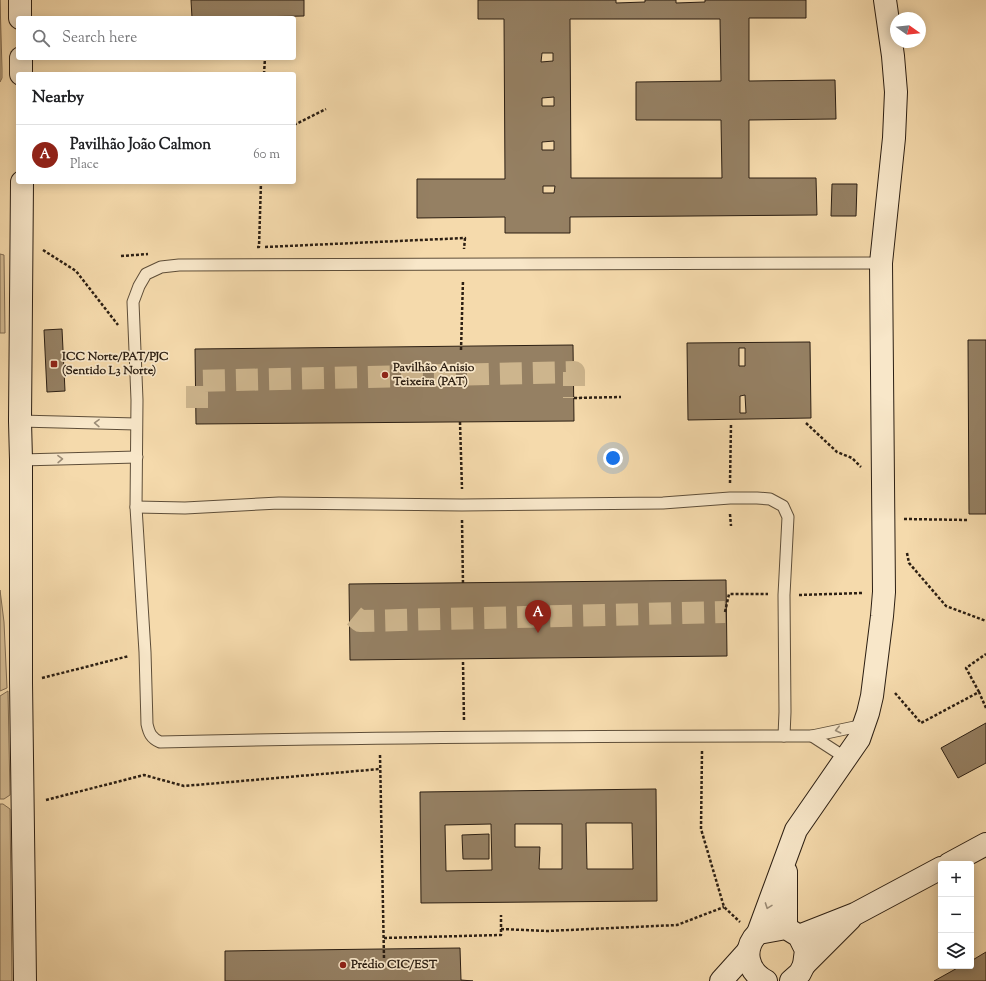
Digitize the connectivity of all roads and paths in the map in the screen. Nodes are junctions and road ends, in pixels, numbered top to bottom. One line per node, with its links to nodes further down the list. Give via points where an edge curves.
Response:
1 (20, 0): 3 (street)
2 (885, 0): 17 (street, via 896,92 894,138)
3 (20, 16)
4 (21, 60): 6 (street)
5 (265, 60): 7 (path)
6 (21, 72)
7 (264, 72)
8 (326, 109): 9 (path)
9 (296, 124)
10 (22, 184): 14 (street)
11 (261, 184): 12 (path)
12 (259, 247): 13 (path); 18 (path, via 465,238)
13 (252, 248)
14 (22, 249): 19 (path, via 42,249 76,271); 23 (street)
15 (152, 254): 16 (path)
16 (121, 256)
17 (881, 263): 18 (lane); 36 (street)
18 (463, 264): 20 (path); 25 (lane, via 179,265 161,267 146,274 133,302 138,400)
19 (118, 326)
20 (461, 350)
21 (621, 397): 22 (path)
22 (574, 398)
23 (20, 421): 25 (lane, one-way to 23); 28 (street)
24 (806, 423): 29 (path, via 837,452 852,458)
25 (136, 424): 27 (lane)
26 (731, 424): 30 (path)
27 (137, 457): 28 (lane, one-way to 27); 31 (lane)
28 (21, 460): 43 (street)
29 (864, 469)
30 (730, 498): 31 (lane, via 663,503 279,503); 34 (path); 37 (lane, via 770,499 783,506 788,517)
31 (136, 508): 40 (lane)
32 (901, 519): 33 (path)
33 (969, 520)
34 (731, 526)
35 (906, 548): 39 (path, via 908,563 946,606)
36 (884, 592): 37 (path); 47 (street, via 872,696)
37 (784, 595): 38 (path, via 729,594); 48 (lane)
38 (725, 612)
39 (986, 621)
40 (145, 652): 43 (path); 52 (lane, via 147,724 154,740 160,742)
41 (986, 654): 45 (path, via 966,668)
42 (463, 662): 50 (path)
43 (21, 683): 69 (street)
44 (895, 686): 45 (path, via 895,694 921,723)
45 (979, 692): 46 (path)
46 (986, 708)
47 (864, 725): 49 (lane, one-way to 49); 53 (street, via 859,739)
48 (784, 736): 49 (lane); 51 (lane)
49 (812, 736): 53 (lane)
50 (465, 737): 51 (lane); 52 (lane)
51 (702, 737): 60 (path, via 701,829)
52 (380, 738): 54 (path)
53 (846, 758): 57 (street, via 796,830)
54 (380, 769): 55 (path, via 184,786 144,775); 65 (path)
55 (46, 800)
56 (986, 844): 58 (street)
57 (786, 856): 64 (street); 66 (street, one-way to 66)
58 (955, 861)
59 (938, 870): 61 (street)
60 (724, 907): 63 (path, via 677,925 547,931); 66 (path)
61 (855, 914): 64 (street); 68 (street)
62 (501, 915): 63 (path)
63 (502, 929): 65 (path, via 501,935)
64 (793, 932): 66 (street); 68 (street, via 806,950)
65 (384, 938): 67 (path)
66 (754, 940): 70 (street); 71 (street, via 750,965 758,977)
67 (384, 958)
68 (799, 975)
69 (25, 981)
70 (721, 981)
71 (766, 981)

